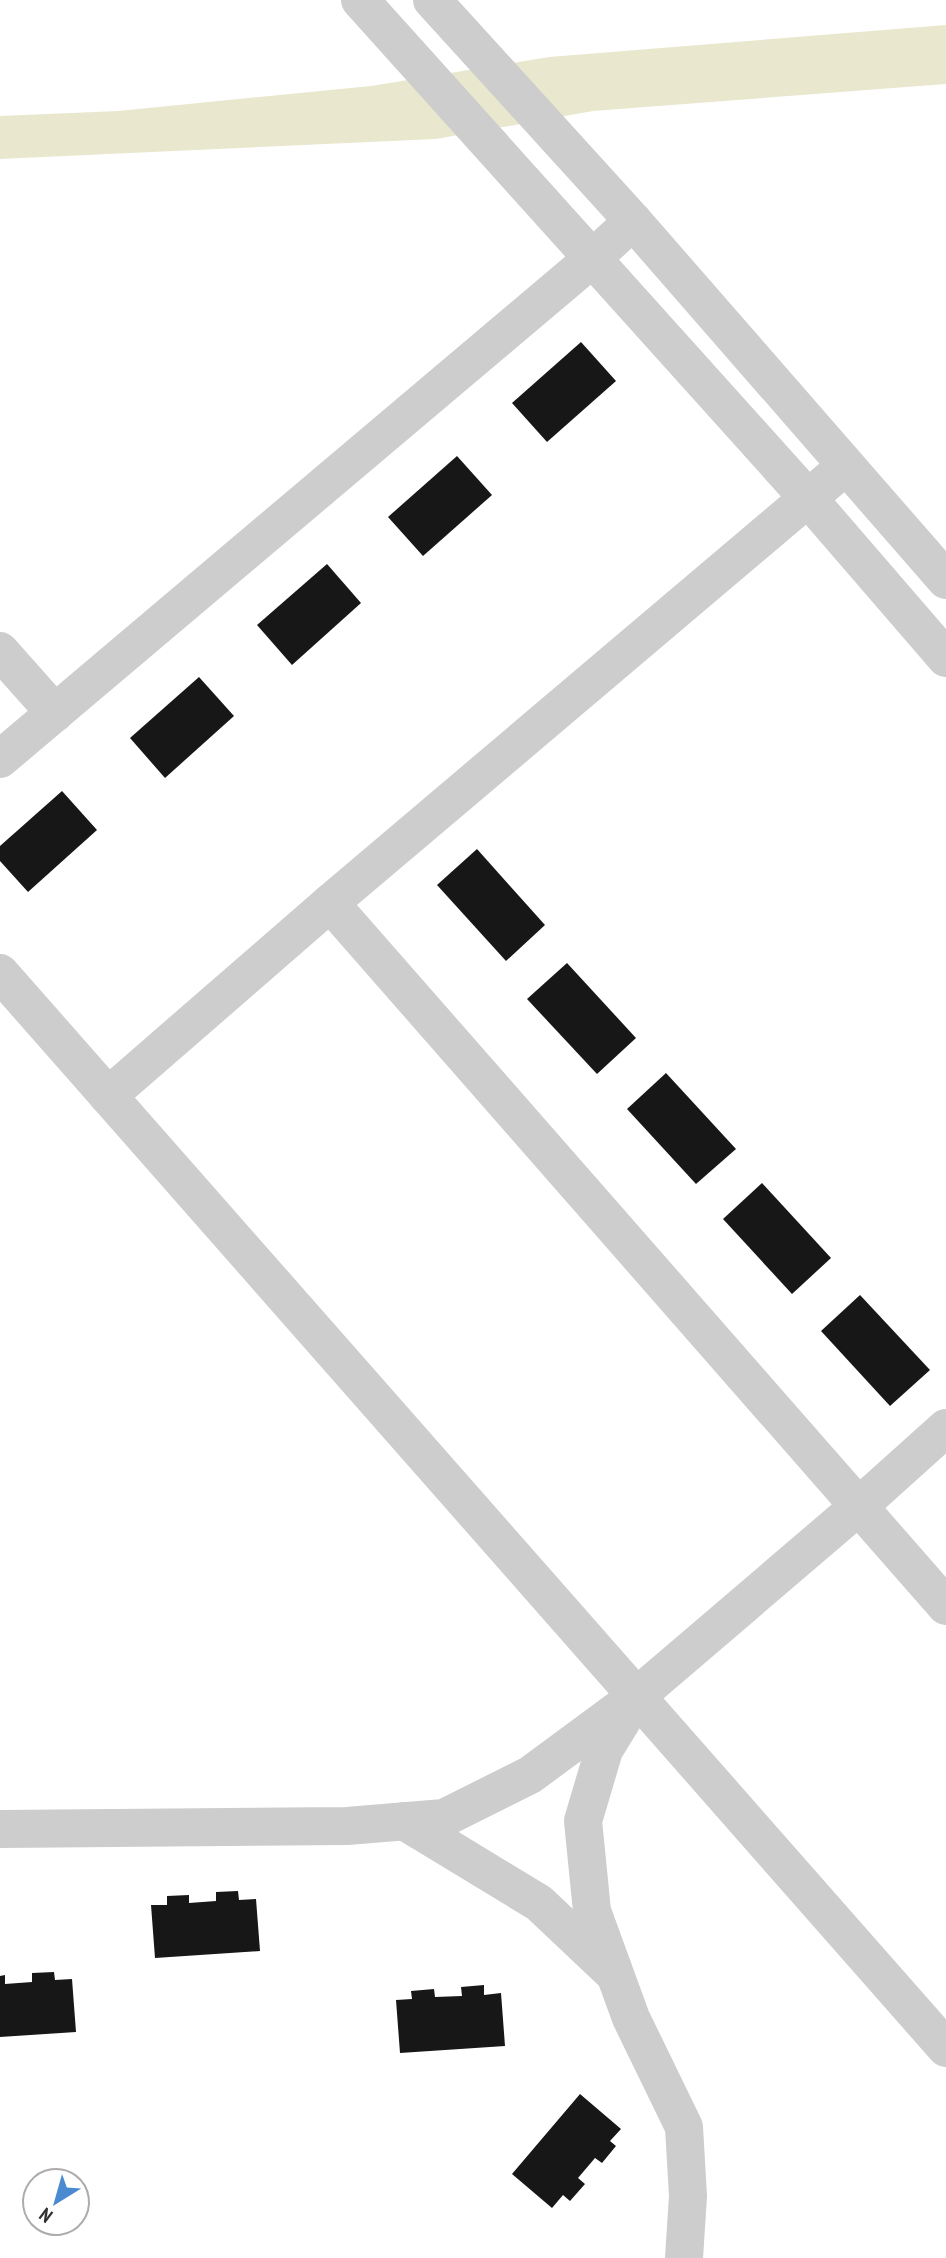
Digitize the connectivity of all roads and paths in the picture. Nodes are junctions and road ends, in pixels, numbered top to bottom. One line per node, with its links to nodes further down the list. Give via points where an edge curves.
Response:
1 (360, 0): 4 (street)
2 (432, 0): 3 (street)
3 (633, 220): 4 (street); 5 (street)
4 (593, 258): 6 (street); 10 (street)
5 (846, 466): 6 (street); 7 (street)
6 (807, 498): 9 (street); 12 (street)
7 (946, 580)
8 (0, 651): 10 (street)
9 (946, 658)
10 (55, 712): 11 (street)
11 (0, 759)
12 (330, 903): 14 (street); 16 (street)
13 (0, 973): 14 (street)
14 (108, 1096): 18 (street)
15 (946, 1428): 16 (street)
16 (858, 1507): 17 (street); 18 (street)
17 (946, 1606)
18 (637, 1696): 19 (street, via 530,1774 444,1818); 21 (street, via 604,1750 583,1821 593,1911); 22 (street)
19 (404, 1821): 20 (street, via 347,1826); 21 (street, via 539,1903)
20 (0, 1829)
21 (615, 1974): 23 (street, via 631,2018 684,2127 688,2196)
22 (946, 2048)
23 (684, 2258)

